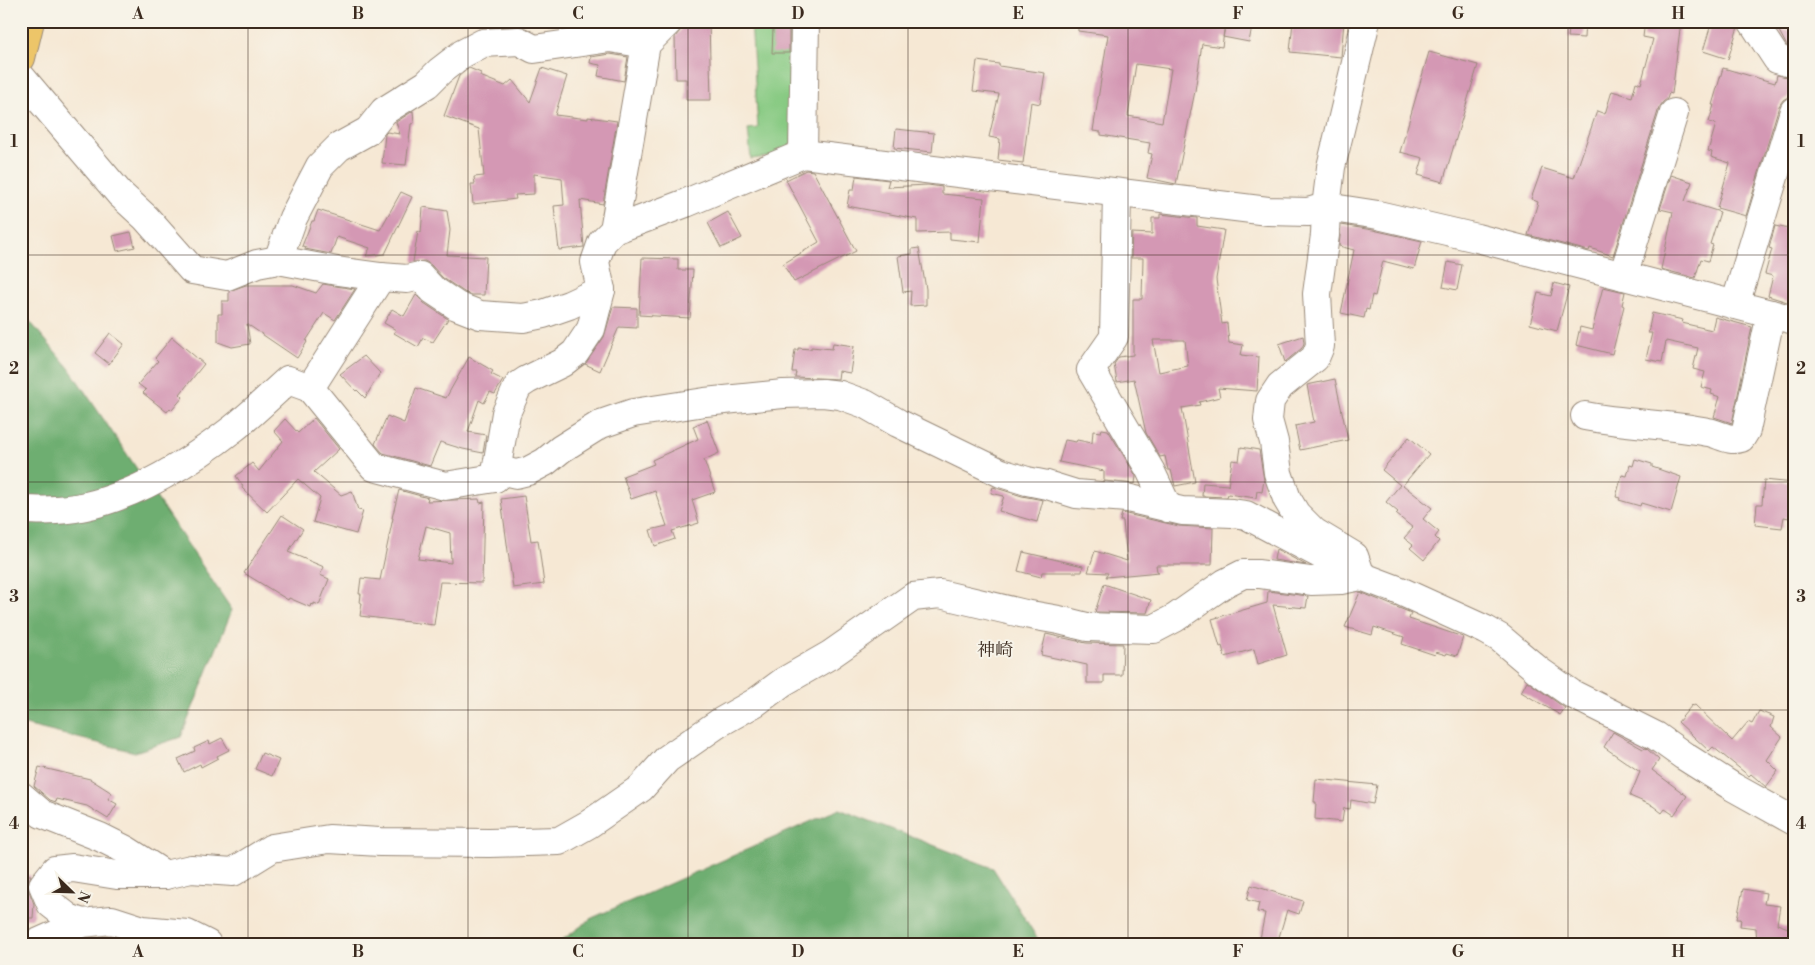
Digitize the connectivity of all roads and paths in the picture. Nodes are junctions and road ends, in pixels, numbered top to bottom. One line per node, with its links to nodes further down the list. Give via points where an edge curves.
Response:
1 (30, 21): 7 (highway)
2 (669, 21): 6 (street)
3 (805, 21): 12 (street)
4 (1366, 21): 14 (street, via 1331,167)
5 (1752, 21): 8 (street, via 1777,58)
6 (646, 44): 15 (street); 16 (street, via 610,38 534,49 519,41 483,43 462,54 427,84 384,111 368,131 339,147 320,166 293,218)
7 (21, 58)
8 (1794, 62)
9 (21, 77): 16 (street, via 120,194 192,270 227,276)
10 (1794, 111): 20 (street)
11 (1674, 113): 17 (street)
12 (803, 154): 13 (street); 15 (street)
13 (1117, 193): 14 (street, via 1268,211 1308,212); 25 (street, via 1114,337 1091,370 1150,470)
14 (1326, 207): 17 (street, via 1378,215); 27 (street, via 1317,294 1320,346 1315,358 1280,386 1270,401 1268,420 1278,473 1287,499 1296,514 1314,532 1354,556)
15 (614, 230): 19 (street, via 602,242 596,262)
16 (278, 260): 18 (street)
17 (1623, 276): 20 (street)
18 (382, 277): 19 (street, via 407,279 420,276 433,290 457,306 480,315 523,318 569,305); 22 (street)
19 (601, 290): 24 (street, via 591,329 575,353 518,386 506,413)
20 (1735, 305): 21 (street)
21 (1782, 317): 23 (street, via 1741,438 1730,439 1704,431)
22 (310, 388): 24 (street, via 374,467 445,486); 26 (street, via 288,380 234,428 170,473 134,491 96,503 57,510)
23 (1585, 416)
24 (495, 478): 25 (street, via 504,471 516,474 528,471 601,424 633,413 713,401 823,393 865,404 1001,473 1076,494 1128,498)
25 (1168, 508): 27 (street, via 1246,515)
26 (21, 510)
27 (1361, 576): 29 (street, via 1486,630 1572,694 1656,736 1732,787); 30 (street, via 1311,581 1243,574 1154,628 1087,628 940,594 913,597 830,656 719,723 667,759 641,788 559,841 489,843 329,839 272,848 233,872 191,869)
28 (21, 796): 30 (street, via 42,814 100,837)
29 (1794, 821)
30 (165, 875): 31 (street, via 116,875 73,868 55,870 43,886 51,904 69,918)
31 (82, 923): 32 (street); 33 (street, via 112,920 143,930 187,934)
32 (35, 944)
33 (207, 944)

